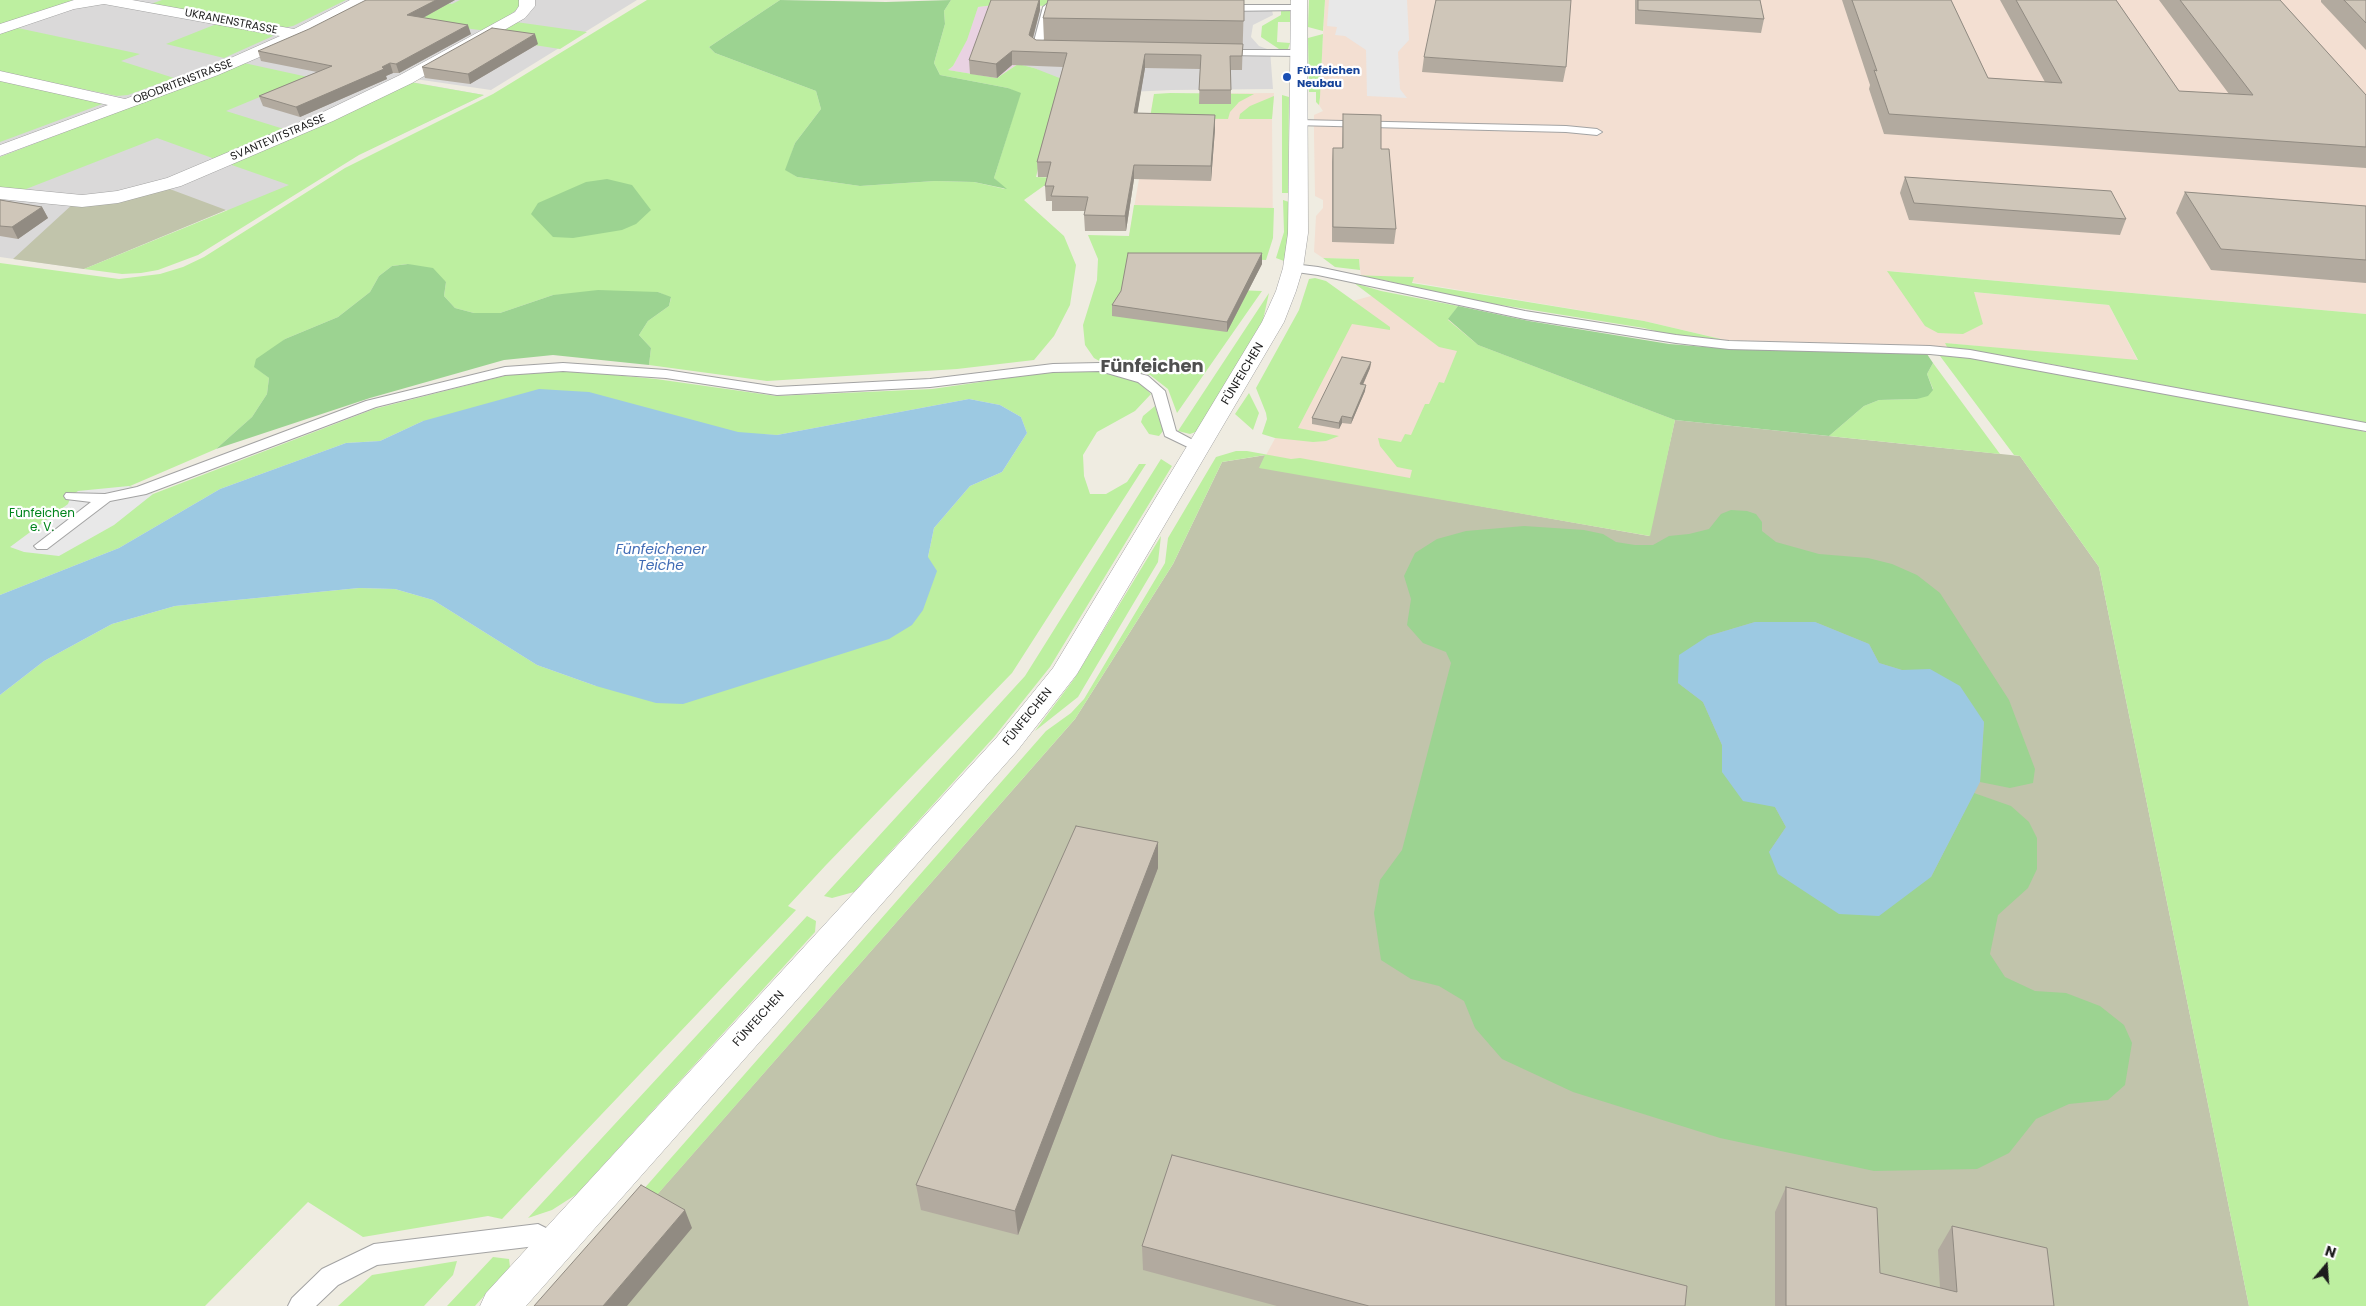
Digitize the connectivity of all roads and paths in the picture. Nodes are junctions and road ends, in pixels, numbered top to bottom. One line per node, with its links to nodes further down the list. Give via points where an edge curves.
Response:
1 (102, 0): 9 (street, via 71,5)
2 (107, 0): 10 (street, UKRANENSTRASSE)
3 (362, 0): 10 (street, OBODRITENSTRASSE)
4 (527, 0): 19 (street, SVANTEVITSTRASSE, via 527,6 520,15 406,80 174,182 118,197 82,200 44,200)
5 (1257, 4): 6 (lane); 8 (lane)
6 (1299, 4): 13 (street, FÜNFEICHEN)
7 (1064, 7): 11 (lane, via 1047,7 1037,49)
8 (1210, 8)
9 (0, 29)
10 (296, 34): 15 (street, OBODRITENSTRASSE, via 212,72)
11 (1056, 50)
12 (1208, 52): 13 (lane)
13 (1300, 53): 16 (street, FÜNFEICHEN)
14 (0, 76): 15 (street)
15 (126, 104): 18 (street, OBODRITENSTRASSE)
16 (1299, 123): 17 (lane); 20 (street, FÜNFEICHEN, via 1298,232)
17 (1598, 132)
18 (0, 151)
19 (0, 193)
20 (1293, 268): 21 (lane, via 1525,315 1676,339 1970,354); 22 (street, FÜNFEICHEN, via 1273,322)
21 (2366, 427)
22 (1198, 447): 24 (lane, via 1170,433 1158,391 1143,379 1100,367 1053,368 930,383 777,391 666,374 562,367 505,370 371,404 141,491); 26 (street, FÜNFEICHEN, via 1063,674 1007,744)
23 (71, 496): 24 (lane)
24 (105, 498): 25 (lane)
25 (42, 546)
26 (556, 1245): 27 (lane, via 538,1235 374,1255 330,1277); 28 (street, FÜNFEICHEN)
27 (300, 1306)
28 (500, 1306)

